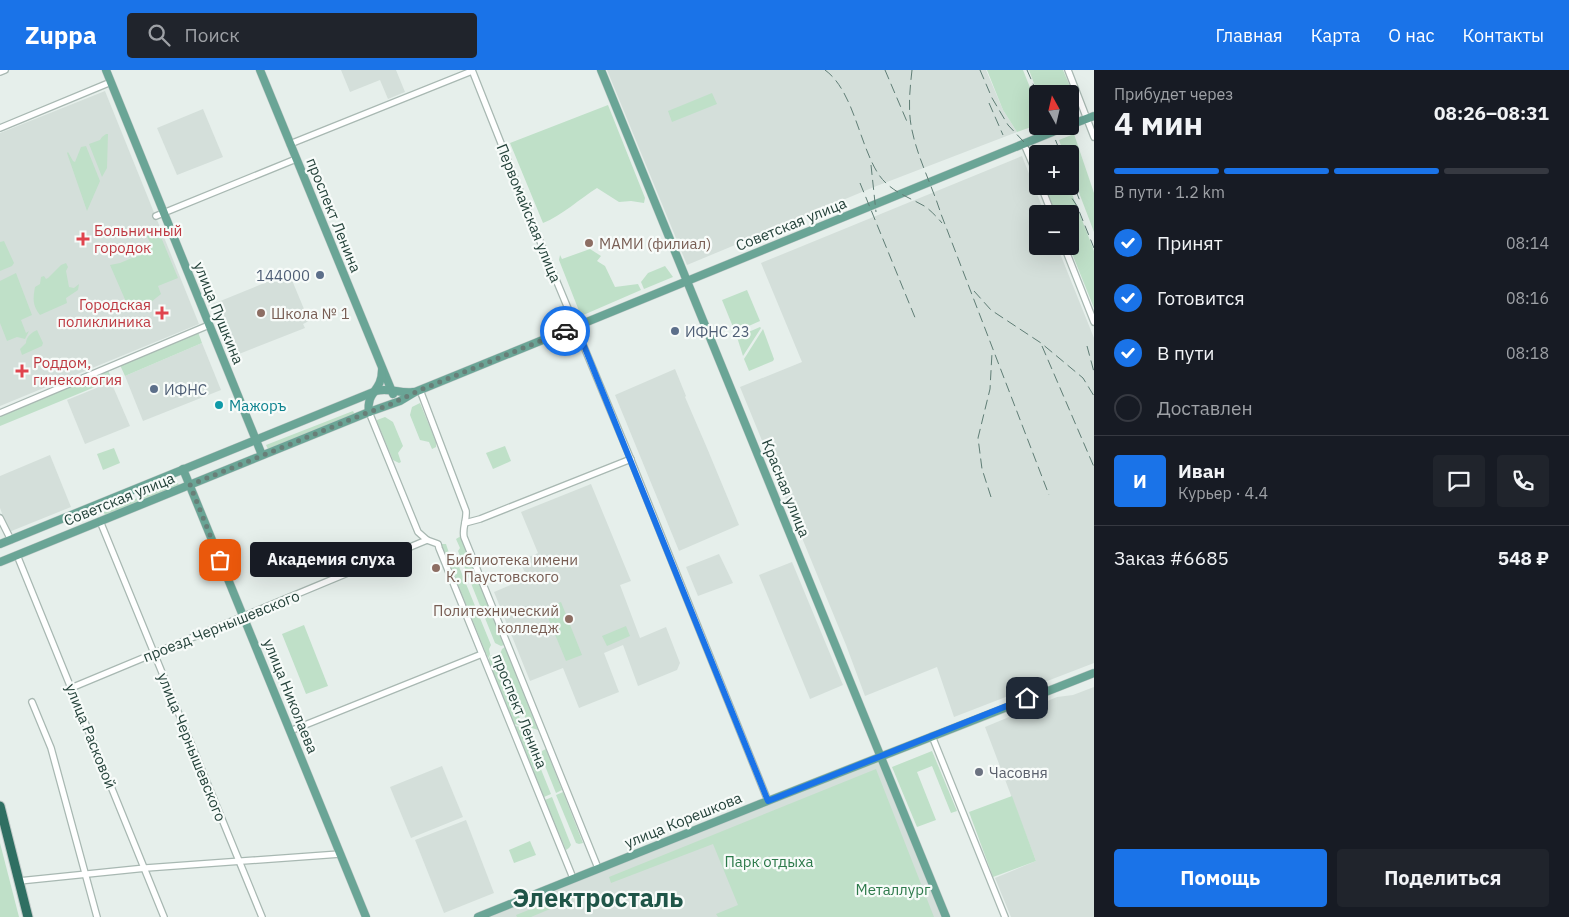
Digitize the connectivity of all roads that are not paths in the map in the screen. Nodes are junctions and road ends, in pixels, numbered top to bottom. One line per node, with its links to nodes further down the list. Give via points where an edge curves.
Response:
1 (5, 70): 7 (street)
2 (106, 70): 8 (main road, улица Пушкина)
3 (260, 70): 14 (main road, проспект Ленина)
4 (472, 70): 14 (street); 24 (street, Первомайская улица)
5 (601, 70): 21 (main road, Красная улица)
6 (1068, 70): 9 (street)
7 (0, 72)
8 (111, 82): 11 (street); 18 (main road, улица Пушкина)
9 (1091, 117): 10 (main road, Советская улица); 13 (street)
10 (1079, 122)
11 (0, 128)
12 (1046, 135): 15 (main road, Советская улица)
13 (1094, 137)
14 (290, 144): 17 (main road, проспект Ленина)
15 (1024, 144): 16 (street); 21 (main road, Советская улица)
16 (1029, 156)
17 (296, 159): 18 (street); 25 (main road, проспект Ленина)
18 (164, 212): 19 (street); 23 (main road, улица Пушкина)
19 (156, 216)
20 (1068, 255): 22 (street)
21 (687, 281): 24 (main road, Советская улица); 53 (main road, Красная улица)
22 (1094, 322)
23 (209, 326): 31 (street); 32 (main road, улица Пушкина)
24 (576, 327): 28 (main road, Советская улица); 34 (street, Первомайская улица)
25 (382, 370): 26 (main road, via 381,384); 27 (main road, проспект Ленина)
26 (376, 391): 27 (main road); 30 (main road, via 370,399); 32 (main road, Советская улица)
27 (392, 391): 28 (main road, Советская улица); 29 (main road, via 393,398)
28 (417, 391): 29 (main road, Советская улица); 39 (street, проспект Ленина, via 466,511)
29 (387, 406): 30 (main road, Советская улица)
30 (373, 410): 33 (main road, Советская улица); 41 (street, проспект Ленина, via 418,532)
31 (0, 413)
32 (256, 439): 33 (main road, улица Пушкина); 35 (main road, Советская улица)
33 (262, 455): 36 (main road, Советская улица)
34 (631, 459): 39 (street); 54 (street, Первомайская улица)
35 (183, 469): 36 (main road, улица Николаева); 40 (main road, Советская улица)
36 (190, 485): 38 (main road, Советская улица); 45 (main road, улица Николаева)
37 (0, 518): 40 (street)
38 (100, 521): 43 (main road, Советская улица); 46 (street, улица Чернышевского)
39 (465, 523): 59 (street, проспект Ленина, via 464,537)
40 (10, 540): 42 (main road, Советская улица)
41 (427, 540): 45 (street, проезд Чернышевского); 47 (street, проспект Ленина, via 435,542 439,548)
42 (0, 544)
43 (18, 555): 44 (main road, Советская улица); 49 (street, улица Расковой)
44 (0, 562)
45 (244, 617): 46 (street, проезд Чернышевского); 51 (main road, улица Николаева)
46 (154, 654): 49 (street, проезд Чернышевского); 57 (street, улица Чернышевского)
47 (482, 654): 51 (street); 61 (street, проспект Ленина)
48 (1094, 673): 52 (main road, улица Корешкова, via 954,724)
49 (71, 688): 58 (street, улица Расковой)
50 (32, 702): 60 (street, via 51,748)
51 (290, 731): 56 (main road, улица Николаева)
52 (932, 736): 53 (main road, улица Корешкова); 70 (street)
53 (881, 756): 54 (main road, улица Корешкова); 69 (main road, Красная улица)
54 (768, 801): 59 (main road, улица Корешкова)
55 (0, 806): 62 (highway)
56 (340, 854): 57 (street); 67 (main road, улица Николаева)
57 (239, 862): 58 (street); 66 (street, улица Чернышевского)
58 (146, 868): 60 (street); 65 (street, улица Расковой)
59 (598, 868): 61 (main road, улица Корешкова)
60 (85, 875): 62 (street); 64 (street)
61 (573, 878): 68 (main road, улица Корешкова)
62 (19, 881): 63 (highway)
63 (28, 917)
64 (98, 917)
65 (164, 917)
66 (262, 917)
67 (366, 917)
68 (479, 917)
69 (946, 917)
70 (1005, 917)

